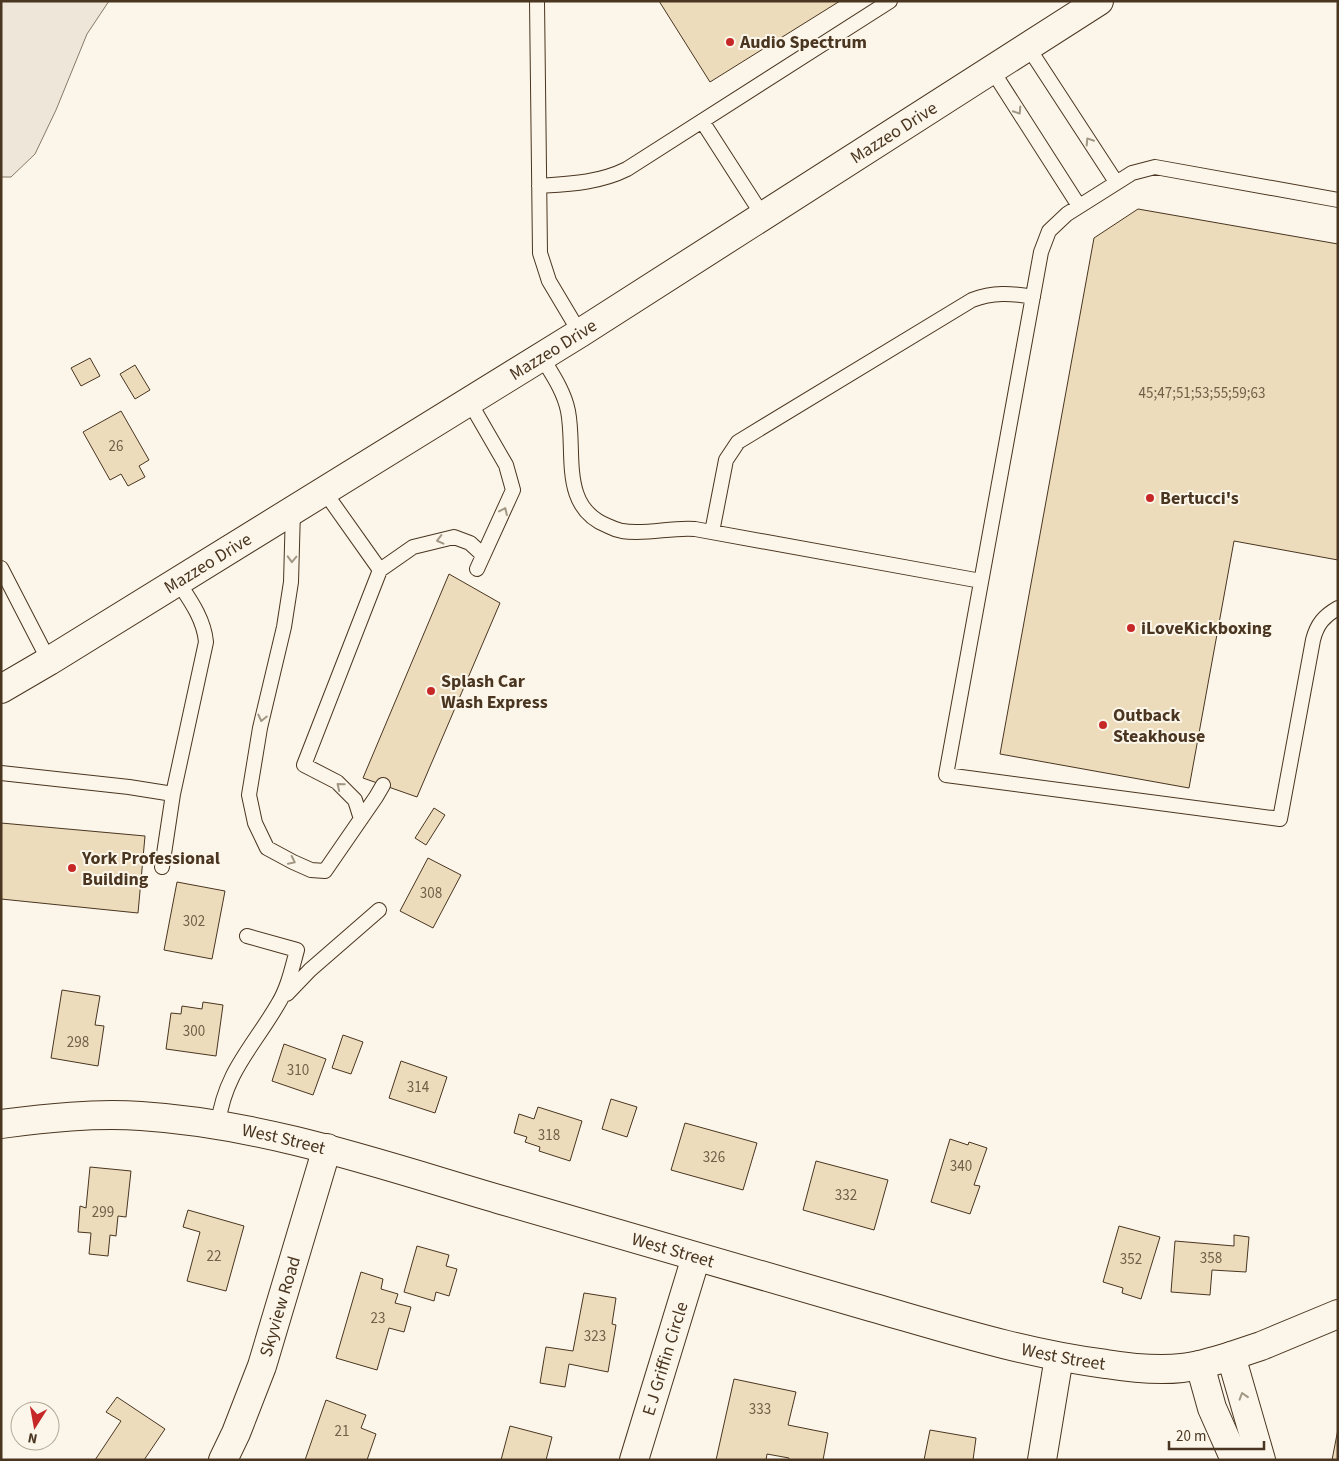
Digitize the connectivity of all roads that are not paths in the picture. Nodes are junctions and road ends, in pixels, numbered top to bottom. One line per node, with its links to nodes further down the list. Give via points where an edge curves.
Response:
1 (537, 1): 8 (lane)
2 (890, 1): 6 (lane)
3 (1089, 4): 4 (main road, Mazzeo Drive)
4 (1028, 47): 5 (main road, Mazzeo Drive); 7 (lane, one-way to 4)
5 (992, 70): 10 (lane, one-way to 10); 11 (main road, Mazzeo Drive)
6 (702, 121): 8 (lane, via 619,173 592,181); 11 (lane)
7 (1116, 182): 9 (lane, via 1138,170 1154,167); 10 (lane)
8 (539, 186): 13 (lane, via 542,262 549,281)
9 (1338, 200)
10 (1079, 206): 12 (lane, via 1057,222 1046,236)
11 (763, 216): 13 (main road, Mazzeo Drive)
12 (1033, 297): 18 (lane, via 1002,293 972,300 738,442 726,460); 23 (lane)
13 (580, 333): 14 (main road, Mazzeo Drive)
14 (542, 356): 15 (main road, Mazzeo Drive); 18 (lane, via 564,397 570,427 574,489 589,516 620,531 685,528)
15 (469, 401): 16 (main road, Mazzeo Drive); 19 (lane, one-way to 15, via 513,490 506,464)
16 (324, 491): 17 (main road, Mazzeo Drive); 21 (lane)
17 (293, 510): 24 (main road, Mazzeo Drive); 31 (lane, one-way to 31, via 290,591 249,795 255,823 267,848 311,870 325,871)
18 (712, 532): 23 (lane)
19 (483, 555): 20 (lane); 21 (lane, one-way to 21, via 470,543 454,537 413,547)
20 (477, 569)
21 (380, 570): 31 (lane, one-way to 21, via 355,800 337,782 304,765)
22 (3, 577): 26 (lane)
23 (981, 581): 25 (lane, via 946,775 1280,819 1314,635 1327,614)
24 (178, 582): 26 (main road, Mazzeo Drive); 30 (lane, via 201,620 206,642)
25 (1338, 608)
26 (49, 661): 27 (main road, Mazzeo Drive)
27 (1, 689)
28 (1, 773): 30 (lane, via 130,786)
29 (382, 785): 31 (lane)
30 (173, 794): 32 (lane)
31 (361, 819)
32 (162, 867)
33 (379, 910): 35 (lane, via 310,970)
34 (247, 936): 35 (lane, via 297,950)
35 (278, 1004): 37 (lane, via 228,1084)
36 (1, 1124): 37 (main road, West Street, via 110,1115)
37 (218, 1124): 38 (main road, West Street)
38 (327, 1148): 39 (main road, West Street); 44 (main road, Skyview Road, via 262,1366)
39 (696, 1257): 42 (main road, West Street); 45 (main road, E J Griffin Circle)
40 (1338, 1314): 41 (main road, West Street)
41 (1231, 1356): 43 (main road, West Street); 48 (main road, one-way to 41)
42 (1059, 1357): 43 (main road, West Street, via 1142,1369); 46 (main road)
43 (1200, 1365): 47 (main road, via 1212,1408)
44 (222, 1460)
45 (634, 1460)
46 (1042, 1460)
47 (1235, 1460)
48 (1261, 1460)

